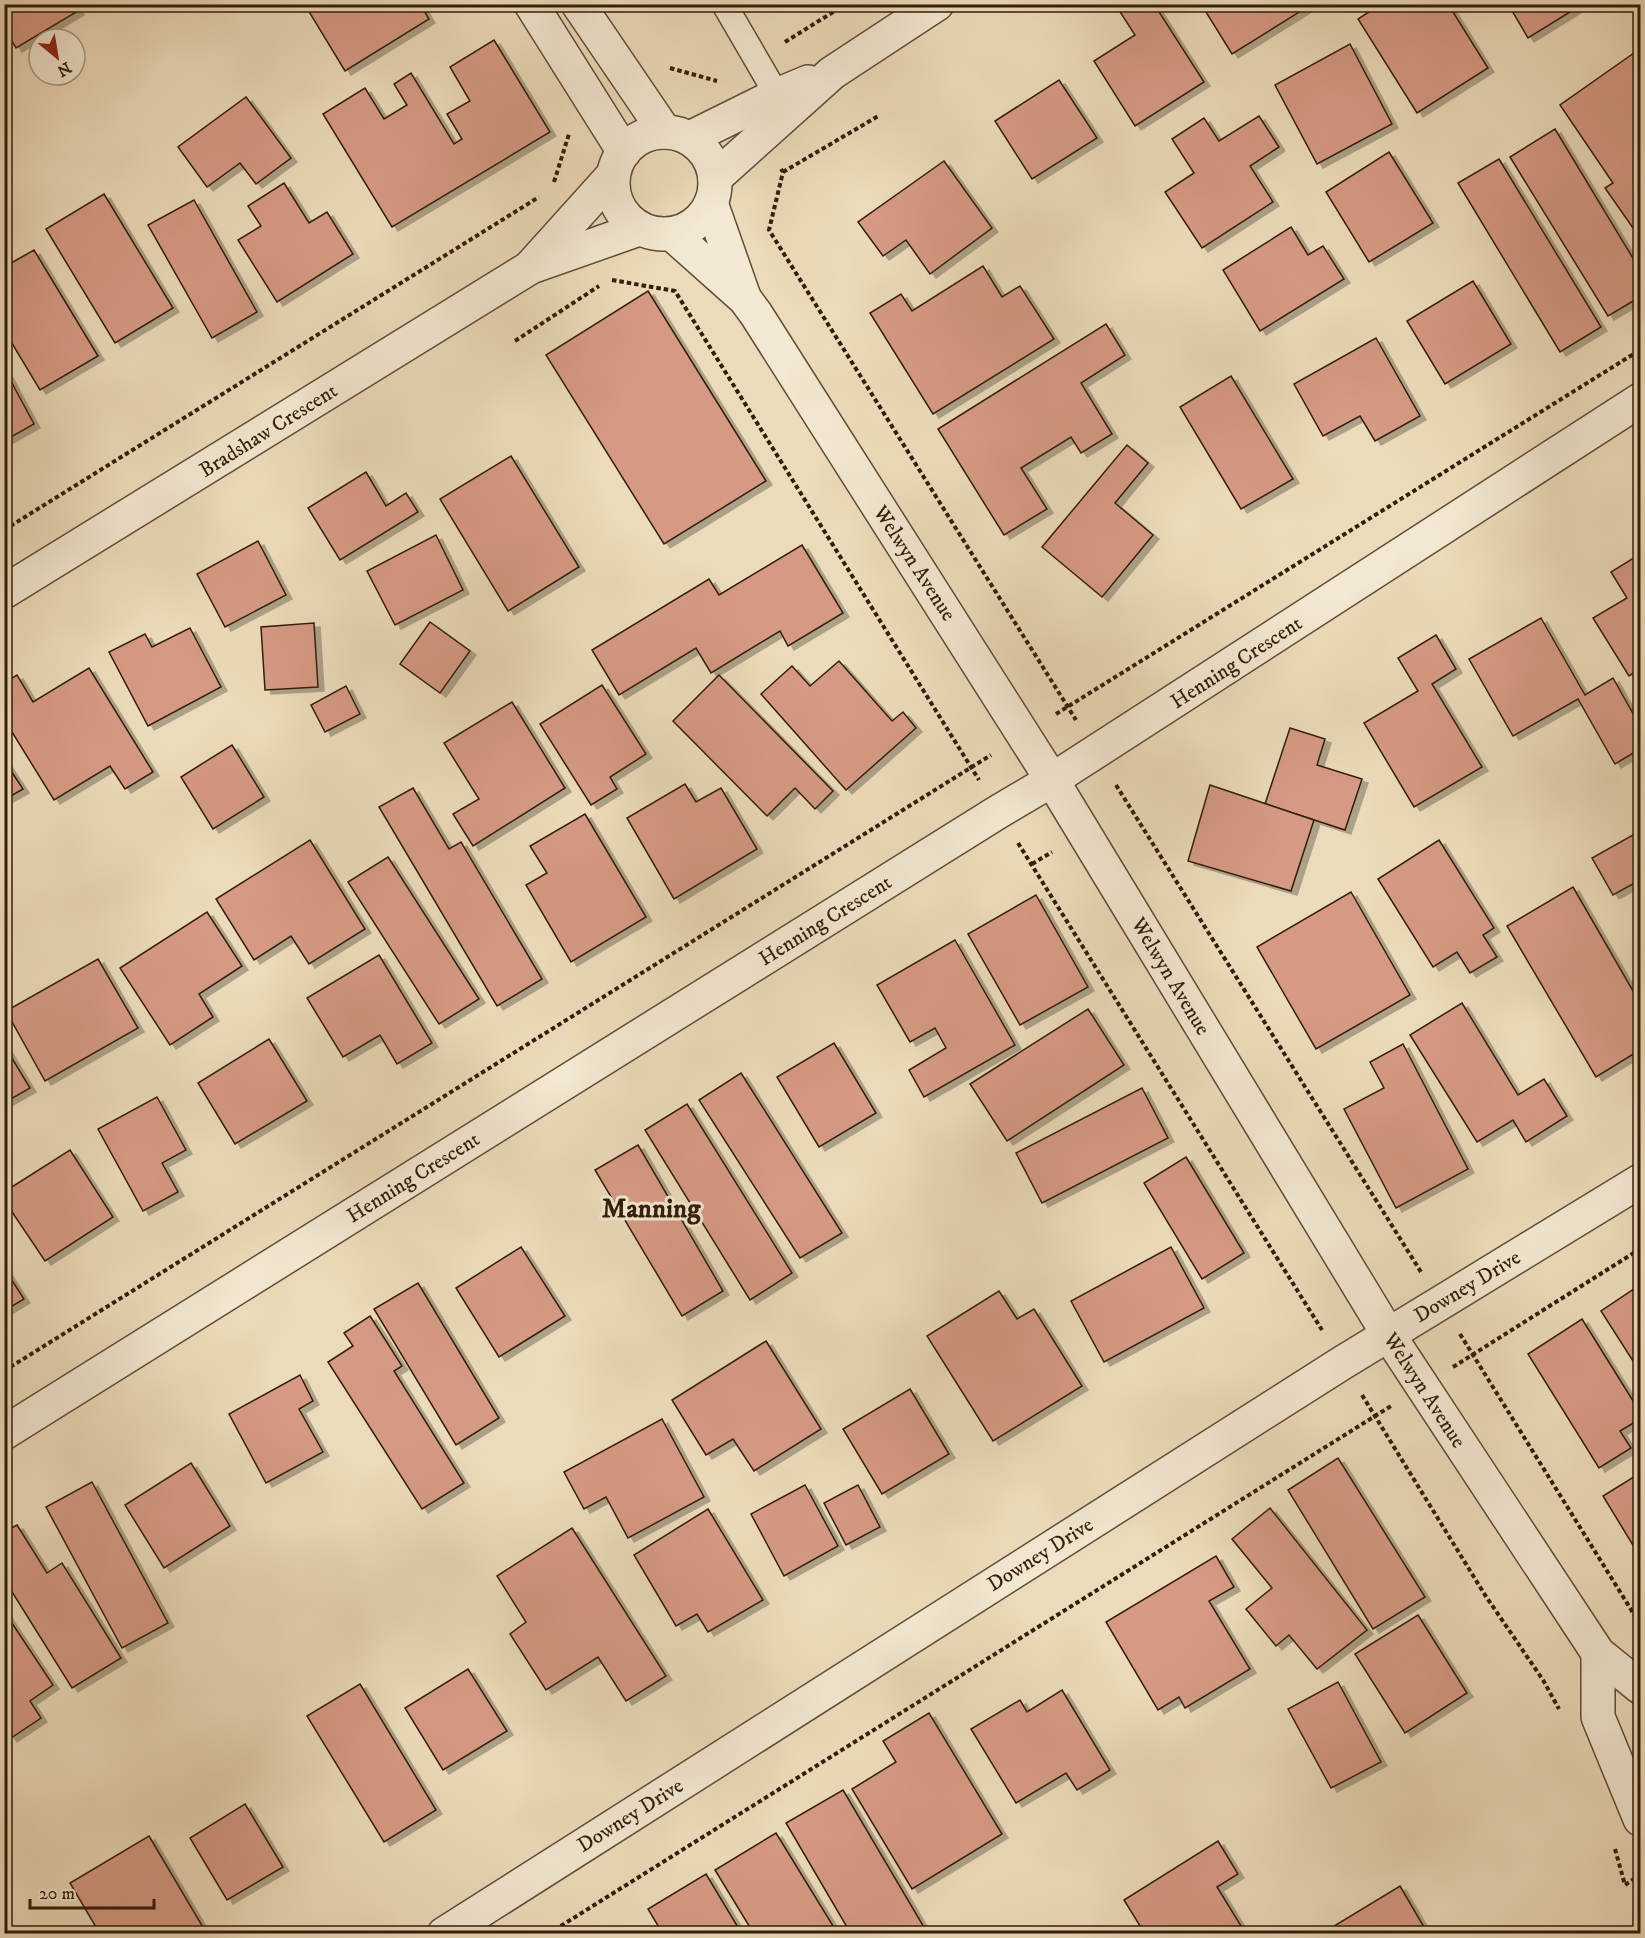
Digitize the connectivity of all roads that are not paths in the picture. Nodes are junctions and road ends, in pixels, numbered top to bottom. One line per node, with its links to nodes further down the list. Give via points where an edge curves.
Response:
1 (531, 4): 8 (street)
2 (578, 4): 7 (street)
3 (724, 4): 6 (lane)
4 (937, 4): 5 (street)
5 (832, 73): 6 (street); 9 (street, via 760,138)
6 (777, 95): 7 (street)
7 (677, 135): 8 (street, via 656,132 639,137); 9 (street, via 703,148 711,163)
8 (618, 164): 10 (street, via 612,190 616,204); 12 (street, Bradshaw Crescent)
9 (713, 190): 11 (street, via 700,220 689,229); 13 (street, Welwyn Avenue)
10 (639, 229): 11 (street); 12 (street, Bradshaw Crescent)
11 (672, 234): 13 (street, Welwyn Avenue)
12 (531, 267): 15 (street, Bradshaw Crescent)
13 (745, 299): 16 (street, Welwyn Avenue)
14 (1641, 400): 16 (street, Henning Crescent)
15 (4, 592)
16 (1052, 780): 18 (street, Welwyn Avenue); 19 (street, Henning Crescent)
17 (1641, 1181): 18 (street, Downey Drive)
18 (1388, 1334): 20 (street, Welwyn Avenue); 23 (street, Downey Drive)
19 (4, 1433)
20 (1598, 1653): 21 (street, Welwyn Avenue); 22 (street, via 1598,1717)
21 (1641, 1687)
22 (1641, 1819)
23 (444, 1934)

